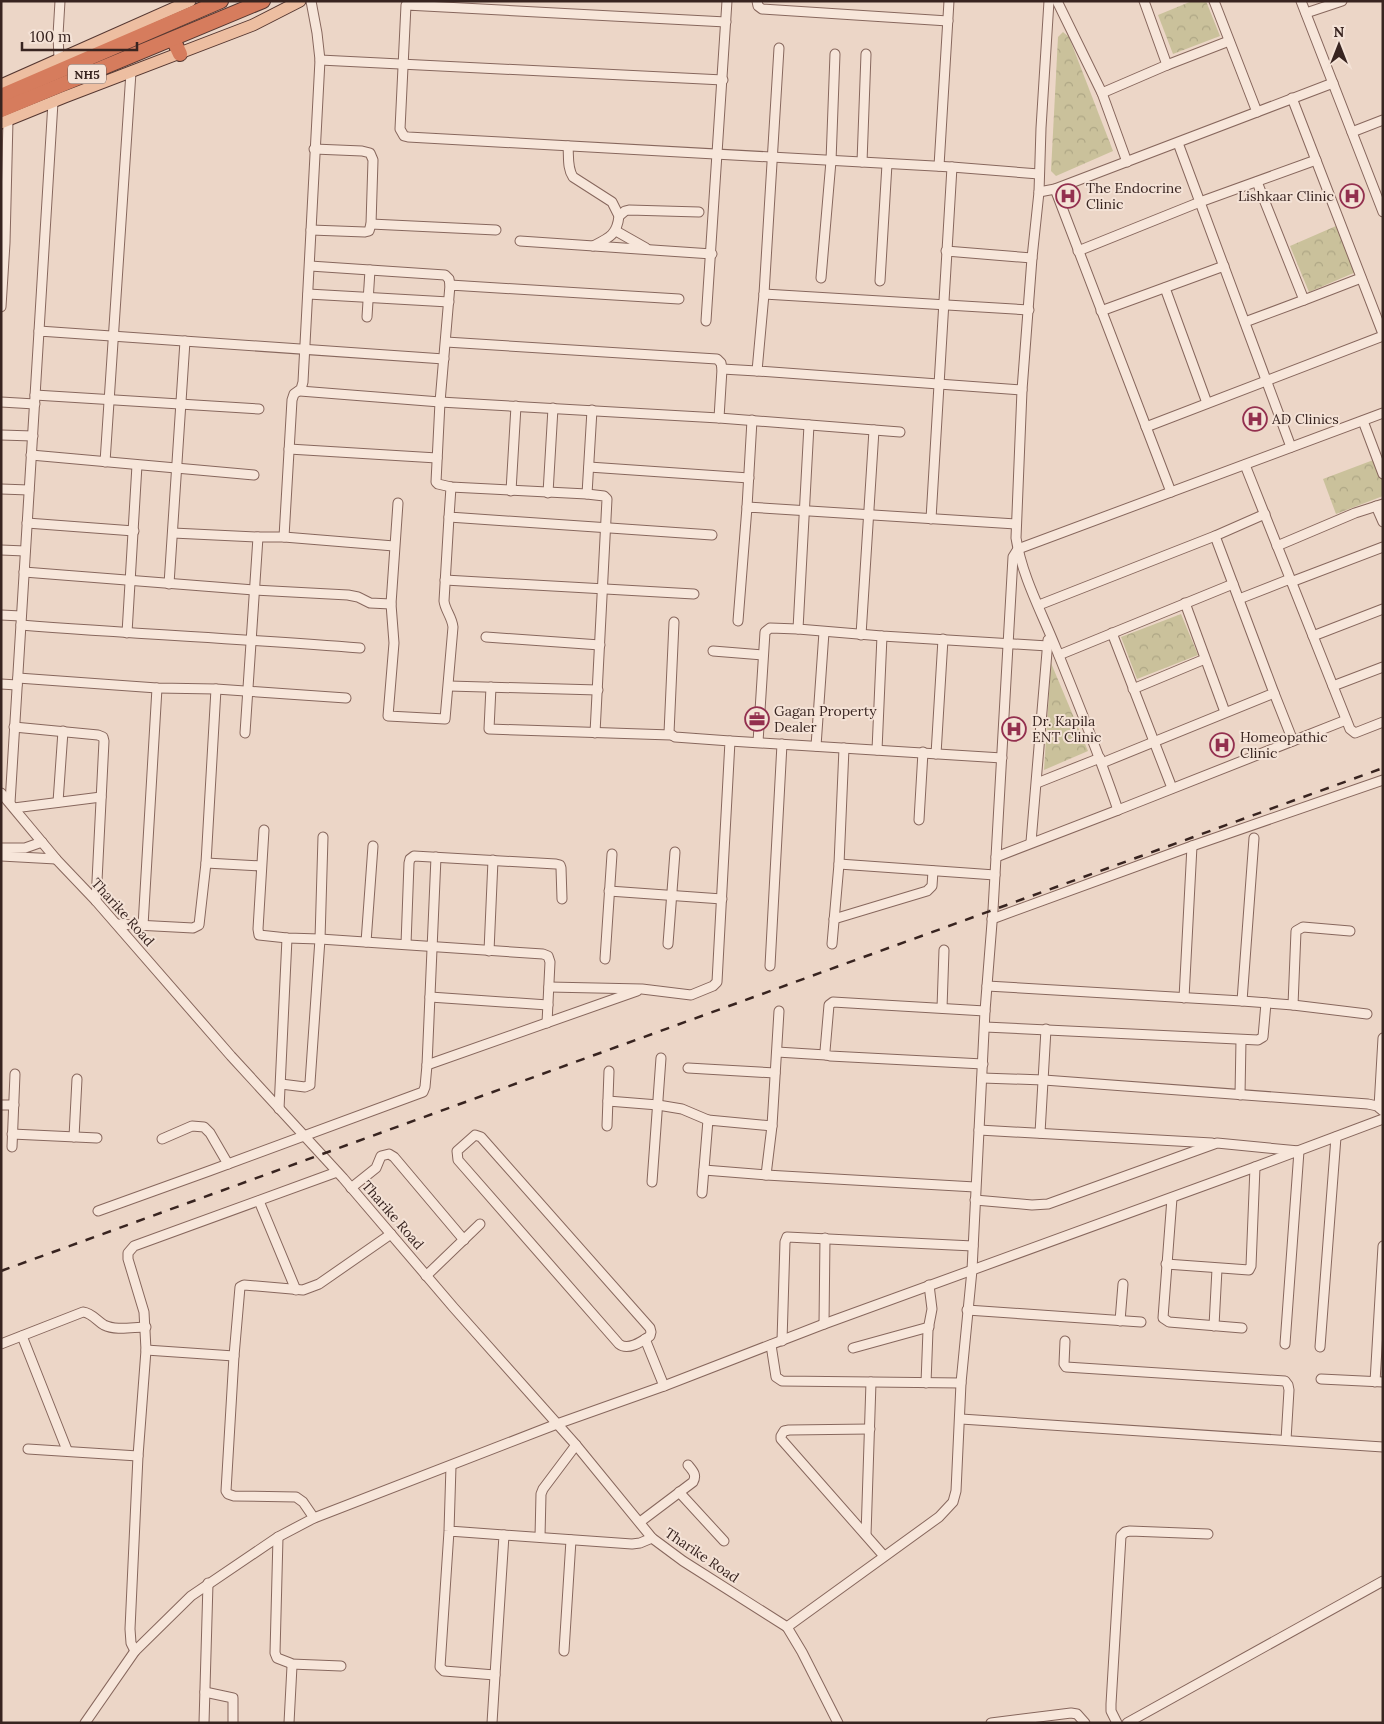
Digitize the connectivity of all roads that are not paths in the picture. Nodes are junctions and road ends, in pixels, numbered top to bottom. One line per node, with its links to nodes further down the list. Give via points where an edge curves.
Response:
1 (60, 1): 27 (street)
2 (190, 1): 18 (main road)
3 (221, 1): 18 (highway, NH5)
4 (264, 1): 21 (highway, NH5)
5 (300, 1): 24 (main road, via 253,25)
6 (311, 1): 28 (street)
7 (727, 1): 20 (street)
8 (757, 1): 19 (street, via 762,9)
9 (949, 1): 19 (street)
10 (1049, 1): 55 (street)
11 (1058, 1): 35 (street)
12 (1144, 1): 30 (street)
13 (1214, 1): 22 (street)
14 (1301, 1): 17 (street)
15 (1342, 1): 17 (street)
16 (406, 3): 20 (street); 29 (street)
17 (1306, 14): 33 (street)
18 (164, 20): 27 (main road); 36 (highway, NH5)
19 (948, 21): 53 (street)
20 (726, 22): 32 (street)
21 (173, 39): 24 (highway); 40 (highway, NH5)
22 (1229, 41): 30 (street); 39 (street)
23 (779, 48): 47 (street)
24 (180, 54): 31 (main road)
25 (835, 54): 49 (street)
26 (866, 54): 50 (street)
27 (59, 59): 34 (main road)
28 (320, 60): 29 (street); 45 (street)
29 (404, 64): 32 (street); 44 (street, via 400,125 404,136)
30 (1167, 65): 35 (street)
31 (131, 72): 38 (main road); 99 (street)
32 (723, 80): 46 (street)
33 (1333, 83): 37 (street); 42 (street)
34 (1, 84)
35 (1102, 93): 51 (street)
36 (1, 96)
37 (1292, 98): 39 (street); 48 (street)
38 (53, 102): 40 (main road); 97 (street)
39 (1257, 112): 43 (street)
40 (4, 118): 69 (street)
41 (1383, 120): 42 (street)
42 (1352, 132): 57 (street)
43 (1178, 142): 51 (street); 60 (street)
44 (568, 146): 46 (street); 63 (street, via 573,177 612,202)
45 (314, 149): 64 (street, via 370,153 373,160); 65 (street)
46 (717, 155): 47 (street); 74 (street)
47 (772, 158): 49 (street); 85 (street)
48 (1316, 160): 56 (street); 80 (street)
49 (831, 161): 50 (street); 79 (street)
50 (862, 162): 52 (street)
51 (1127, 162): 58 (street)
52 (888, 164): 53 (street); 81 (street)
53 (939, 166): 54 (street)
54 (952, 166): 55 (street); 72 (street)
55 (1039, 174): 59 (street)
56 (1257, 182): 60 (street); 88 (street)
57 (1378, 188): 62 (street)
58 (1054, 189): 59 (street); 73 (street)
59 (1039, 192): 75 (street)
60 (1200, 202): 73 (street); 77 (street)
61 (699, 212): 63 (street, via 629,210)
62 (1383, 212)
63 (620, 216): 67 (street)
64 (371, 224): 65 (street, via 369,231 365,232); 66 (street)
65 (311, 230): 76 (street)
66 (496, 230)
67 (616, 231): 70 (street); 71 (street)
68 (520, 241): 70 (street)
69 (3, 243): 91 (street)
70 (592, 246): 71 (street)
71 (650, 250): 74 (street)
72 (946, 251): 75 (street); 90 (street)
73 (1078, 251): 93 (street)
74 (712, 254): 95 (street)
75 (1032, 258): 92 (street)
76 (310, 266): 78 (street); 84 (street)
77 (1224, 266): 83 (street); 96 (street)
78 (370, 270): 82 (street, via 445,275); 86 (street)
79 (821, 278)
80 (1361, 278): 88 (street); 98 (street)
81 (880, 281)
82 (450, 285): 87 (street); 89 (street)
83 (1165, 288): 93 (street); 114 (street)
84 (308, 294): 86 (street); 102 (street)
85 (764, 294): 90 (street); 105 (street)
86 (368, 297): 89 (street); 94 (street)
87 (679, 299)
88 (1304, 300): 96 (street)
89 (449, 302): 101 (street)
90 (943, 304): 92 (street); 107 (street)
91 (1, 307)
92 (1029, 310): 108 (street)
93 (1101, 311): 125 (street)
94 (367, 317)
95 (706, 321)
96 (1246, 322): 106 (street)
97 (39, 331): 99 (street); 110 (street)
98 (1383, 335): 106 (street)
99 (114, 337): 100 (street); 111 (street)
100 (185, 341): 102 (street); 115 (street)
101 (446, 342): 103 (street); 104 (street, via 717,360)
102 (305, 350): 103 (street); 109 (street)
103 (444, 359): 113 (street)
104 (722, 369): 105 (street); 121 (street)
105 (757, 371): 107 (street)
106 (1268, 380): 114 (street); 130 (street)
107 (938, 384): 108 (street); 156 (street)
108 (1022, 390): 159 (street)
109 (300, 391): 113 (street); 131 (street, via 293,396)
110 (35, 400): 111 (street); 112 (street); 129 (street)
111 (110, 400): 115 (street); 134 (street)
112 (1, 402)
113 (440, 402): 116 (street); 133 (street)
114 (1207, 403): 125 (street)
115 (181, 404): 118 (street); 137 (street)
116 (516, 406): 117 (street); 145 (street)
117 (553, 408): 119 (street); 147 (street)
118 (258, 409)
119 (592, 410): 121 (street); 138 (street)
120 (1383, 413): 123 (street)
121 (719, 418): 122 (street)
122 (752, 420): 124 (street); 141 (street)
123 (1363, 421): 130 (street); 139 (street)
124 (809, 425): 126 (street); 152 (street)
125 (1146, 427): 146 (street)
126 (874, 430): 127 (street); 153 (street)
127 (900, 432)
128 (1, 435): 129 (street)
129 (33, 436): 132 (street)
130 (1291, 448): 136 (street)
131 (289, 449): 133 (street); 166 (street)
132 (32, 455): 134 (street); 144 (street)
133 (437, 458): 142 (street, via 436,482)
134 (105, 462): 135 (street)
135 (137, 464): 137 (street); 161 (street)
136 (1245, 465): 146 (street); 154 (street)
137 (177, 468): 140 (street); 162 (street)
138 (589, 468): 141 (street); 148 (street)
139 (1383, 474)
140 (254, 475)
141 (749, 478): 151 (street)
142 (451, 487): 145 (street); 155 (street)
143 (1, 489): 144 (street)
144 (29, 490): 158 (street)
145 (511, 491): 147 (street)
146 (1171, 492): 170 (street)
147 (548, 493): 148 (street)
148 (587, 494): 160 (street, via 607,499)
149 (398, 503): 167 (street)
150 (1380, 505): 157 (street); 168 (street)
151 (747, 507): 152 (street); 189 (street)
152 (804, 510): 153 (street); 191 (street)
153 (868, 514): 156 (street); 196 (street)
154 (1265, 514): 164 (street); 168 (street)
155 (449, 517): 160 (street); 175 (street)
156 (930, 519): 159 (street)
157 (1383, 522)
158 (27, 523): 161 (street); 172 (street)
159 (1016, 524): 170 (street)
160 (607, 527): 163 (street); 179 (street)
161 (134, 531): 174 (street)
162 (173, 533): 165 (street); 177 (street)
163 (712, 535)
164 (1215, 536): 178 (street); 185 (street)
165 (258, 537): 166 (street); 180 (street)
166 (284, 538): 167 (street)
167 (394, 546): 184 (street)
168 (1277, 546): 176 (street)
169 (1383, 547): 176 (street)
170 (1018, 549): 185 (street); 203 (street, via 1013,557)
171 (1, 550): 172 (street)
172 (26, 551): 173 (street)
173 (24, 572): 174 (street); 188 (street)
174 (131, 580): 177 (street); 194 (street)
175 (445, 580): 179 (street); 213 (street, via 444,604 453,624)
176 (1291, 580): 182 (street); 198 (street)
177 (169, 584): 180 (street)
178 (1233, 584): 182 (street); 183 (street)
179 (602, 588): 181 (street); 202 (street)
180 (254, 590): 184 (street, via 348,595 370,603); 200 (street)
181 (694, 594)
182 (1239, 599): 221 (street)
183 (1185, 603): 195 (street); 209 (street)
184 (391, 604): 213 (street, via 394,643 388,716 445,719)
185 (1038, 605): 192 (street)
186 (1383, 609): 198 (street)
187 (1, 615): 188 (street)
188 (21, 621): 194 (street); 211 (street)
189 (738, 621)
190 (674, 622): 230 (street)
191 (798, 629): 193 (street); 207 (street, via 767,629)
192 (1049, 630): 204 (street); 208 (street)
193 (824, 632): 196 (street); 236 (street)
194 (127, 633): 200 (street)
195 (1112, 633): 208 (street); 218 (street)
196 (861, 635): 197 (street)
197 (882, 636): 201 (street); 238 (street)
198 (1313, 636): 214 (street)
199 (486, 637): 202 (street)
200 (252, 639): 205 (street); 220 (street)
201 (943, 639): 203 (street); 240 (street)
202 (600, 645): 219 (street)
203 (1008, 645): 204 (street); 241 (street)
204 (1048, 646): 244 (street)
205 (360, 648)
206 (713, 652): 207 (street)
207 (763, 655): 233 (street)
208 (1059, 655): 242 (street)
209 (1205, 659): 218 (street); 223 (street)
210 (1383, 667): 214 (street)
211 (17, 681): 212 (street); 215 (street); 226 (street)
212 (1, 684)
213 (449, 686): 216 (street)
214 (1333, 686): 224 (street)
215 (157, 688): 217 (street); 280 (street)
216 (491, 688): 219 (street); 229 (street, via 490,729)
217 (216, 689): 220 (street); 267 (street)
218 (1133, 689): 234 (street)
219 (598, 690): 229 (street)
220 (249, 691): 222 (street); 228 (street)
221 (1274, 693): 223 (street); 232 (street)
222 (346, 698)
223 (1225, 712): 234 (street)
224 (1346, 720): 225 (street, via 1356,733); 232 (street)
225 (1383, 722)
226 (14, 727): 227 (street); 249 (street)
227 (63, 731): 247 (street, via 103,737); 248 (street)
228 (246, 733)
229 (595, 733): 230 (street)
230 (670, 735): 231 (street)
231 (730, 741): 233 (street); 275 (street)
232 (1293, 741): 245 (street)
233 (758, 742): 235 (street)
234 (1153, 742): 242 (street); 245 (street)
235 (782, 744): 236 (street); 292 (street)
236 (816, 746): 237 (street)
237 (844, 748): 238 (street); 268 (street)
238 (877, 750): 239 (street)
239 (923, 752): 240 (street); 251 (street)
240 (936, 754): 241 (street)
241 (1002, 758): 264 (street)
242 (1101, 760): 244 (street); 250 (street)
243 (1383, 780): 258 (street)
244 (1037, 783): 256 (street)
245 (1172, 788): 250 (street)
246 (1, 793): 249 (street, Tharike Road)
247 (101, 797): 248 (street); 276 (street)
248 (58, 802): 249 (street)
249 (12, 805): 255 (street, Tharike Road)
250 (1118, 810): 256 (street)
251 (919, 820)
252 (264, 830): 269 (street)
253 (323, 837): 283 (street)
254 (1254, 838): 298 (street)
255 (42, 842): 259 (street, via 25,848); 265 (street, Tharike Road)
256 (1032, 842): 264 (street)
257 (373, 846): 284 (street)
258 (1192, 846): 278 (street); 297 (street)
259 (1, 848)
260 (675, 852): 273 (street)
261 (612, 854): 272 (street)
262 (1, 856): 265 (street)
263 (436, 857): 266 (street); 285 (street, via 414,856 410,859); 288 (street)
264 (996, 857): 271 (street)
265 (56, 860): 276 (street, Tharike Road)
266 (493, 860): 274 (street, via 560,865); 290 (street)
267 (206, 863): 269 (street); 280 (street, via 199,925 193,928)
268 (839, 864): 270 (street); 277 (street)
269 (261, 866): 282 (street, via 258,932 260,936)
270 (933, 870): 271 (street); 277 (street, via 932,886 927,891)
271 (995, 875): 278 (street)
272 (609, 891): 273 (street); 291 (street)
273 (672, 896): 275 (street); 286 (street)
274 (562, 899)
275 (722, 899): 295 (street, via 717,982 692,995)
276 (96, 901): 279 (street, Tharike Road)
277 (834, 919): 287 (street)
278 (992, 919): 293 (street)
279 (116, 924): 280 (street); 329 (street, Tharike Road)
280 (143, 926)
281 (1350, 931): 301 (street, via 1303,927 1296,931)
282 (287, 938): 283 (street); 323 (street)
283 (320, 939): 284 (street); 323 (street, via 310,1082 305,1087)
284 (366, 942): 285 (street)
285 (406, 944): 288 (street)
286 (668, 944)
287 (832, 944)
288 (432, 946): 290 (street); 296 (street)
289 (944, 950): 302 (street)
290 (489, 951): 294 (street, via 548,956)
291 (605, 959)
292 (770, 966)
293 (987, 986): 297 (street); 304 (street)
294 (549, 988): 295 (street); 300 (street)
295 (642, 989): 306 (street)
296 (430, 997): 300 (street); 315 (street)
297 (1184, 998): 298 (street)
298 (1242, 1001): 299 (street)
299 (1266, 1003): 301 (street); 310 (street, via 1263,1037)
300 (548, 1005): 306 (street)
301 (1293, 1005): 305 (street)
302 (942, 1008): 304 (street); 312 (street, via 831,1002)
303 (779, 1011): 311 (street)
304 (985, 1011): 307 (street)
305 (1367, 1014)
306 (547, 1023): 315 (street)
307 (985, 1027): 308 (street); 314 (street)
308 (1046, 1029): 310 (street); 322 (street)
309 (1383, 1038): 330 (street)
310 (1241, 1040): 324 (street)
311 (776, 1052): 312 (street); 318 (street)
312 (826, 1055): 314 (street)
313 (661, 1058): 328 (street)
314 (983, 1064): 320 (street)
315 (427, 1065): 338 (street, via 423,1092)
316 (688, 1068): 318 (street)
317 (609, 1071): 325 (street)
318 (775, 1073): 334 (street)
319 (16, 1074): 327 (street)
320 (982, 1078): 322 (street); 335 (street)
321 (77, 1079): 339 (street)
322 (1044, 1080): 324 (street); 336 (street)
323 (281, 1084): 329 (street)
324 (1240, 1095): 330 (street, via 1368,1104)
325 (608, 1102): 328 (street); 333 (street)
326 (1, 1104): 327 (street)
327 (14, 1105): 337 (street)
328 (658, 1105): 332 (street, via 682,1109); 351 (street)
329 (279, 1109): 338 (street, Tharike Road)
330 (1381, 1109)
331 (1383, 1119): 340 (street)
332 (708, 1120): 334 (street); 348 (street)
333 (607, 1126)
334 (772, 1126): 350 (street)
335 (979, 1130): 336 (street); 352 (street)
336 (1040, 1133): 343 (street)
337 (12, 1134): 339 (street); 344 (street)
338 (304, 1136): 346 (street); 349 (street, Tharike Road)
339 (74, 1137): 341 (street)
340 (1336, 1137): 345 (street); 387 (street)
341 (97, 1138)
342 (162, 1139): 346 (street, via 192,1126 204,1127)
343 (1217, 1143): 345 (street); 356 (street, via 1048,1204)
344 (12, 1147)
345 (1299, 1151): 347 (street); 385 (street)
346 (228, 1164): 358 (street)
347 (1256, 1167): 355 (street); 366 (street, via 1250,1268 1246,1271)
348 (704, 1170): 350 (street); 354 (street)
349 (338, 1172): 353 (street, Tharike Road); 357 (street)
350 (766, 1175): 352 (street)
351 (652, 1182)
352 (975, 1187): 356 (street)
353 (351, 1188): 360 (street, Tharike Road); 362 (street, via 376,1168 381,1156 389,1154)
354 (702, 1193)
355 (1172, 1198): 365 (street); 367 (street)
356 (975, 1200): 363 (street)
357 (259, 1201): 371 (street); 377 (street, via 130,1250 128,1259 141,1297)
358 (98, 1210)
359 (480, 1224): 362 (street)
360 (391, 1234): 368 (street, Tharike Road); 371 (street, via 314,1287)
361 (824, 1238): 363 (street); 375 (street); 382 (street, via 785,1239)
362 (464, 1240): 368 (street)
363 (973, 1246): 367 (street)
364 (1383, 1246): 393 (street)
365 (1166, 1264): 366 (street); 376 (street, via 1163,1318 1169,1322)
366 (1217, 1268): 376 (street)
367 (972, 1270): 370 (street); 372 (street)
368 (426, 1276): 398 (street, Tharike Road)
369 (1123, 1284): 373 (street)
370 (929, 1286): 375 (street); 378 (street, via 932,1309)
371 (296, 1290): 390 (street, via 240,1287)
372 (967, 1310): 373 (street); 395 (street)
373 (1120, 1321): 374 (street)
374 (1142, 1322)
375 (824, 1324): 382 (street)
376 (1214, 1326): 379 (street)
377 (146, 1327): 380 (street, via 111,1327 84,1312); 389 (street)
378 (929, 1327): 388 (street); 394 (street)
379 (1242, 1328)
380 (22, 1336): 384 (street); 404 (street)
381 (645, 1339): 381 (street, via 651,1335 650,1328 481,1137 473,1136 457,1151 458,1160 623,1347); 396 (street)
382 (782, 1341): 386 (street)
383 (1065, 1341): 400 (street, via 1066,1367 1285,1381 1288,1385)
384 (1, 1344)
385 (1285, 1344)
386 (770, 1345): 392 (street, via 776,1377 780,1380); 396 (street)
387 (1320, 1347)
388 (853, 1348)
389 (146, 1350): 390 (street); 405 (street)
390 (234, 1356): 409 (street, via 226,1491 234,1496 296,1497)
391 (1321, 1379): 393 (street)
392 (871, 1382): 394 (street); 399 (street)
393 (1379, 1382)
394 (926, 1383): 395 (street)
395 (962, 1383): 397 (street)
396 (664, 1386): 398 (street)
397 (961, 1418): 400 (street); 420 (street, via 953,1502 939,1517)
398 (557, 1424): 401 (street, Tharike Road); 407 (street)
399 (870, 1429): 414 (street); 414 (street, via 788,1430 781,1436)
400 (1286, 1440): 402 (street)
401 (576, 1445): 410 (street, Tharike Road); 416 (street, via 543,1489)
402 (1383, 1446)
403 (28, 1449): 404 (street)
404 (67, 1450): 405 (street)
405 (138, 1456): 424 (street, via 130,1629)
406 (688, 1465): 408 (street, via 695,1479)
407 (451, 1466): 409 (street); 411 (street)
408 (679, 1492): 410 (street); 419 (street)
409 (314, 1518): 415 (street)
410 (640, 1522): 417 (street, Tharike Road)
411 (449, 1531): 413 (street); 428 (street, via 441,1669)
412 (1208, 1534): 438 (street, via 1130,1531 1121,1536 1111,1704)
413 (504, 1535): 416 (street); 428 (street)
414 (866, 1535): 420 (street)
415 (278, 1537): 422 (street); 426 (street, via 275,1653 277,1658)
416 (540, 1537): 418 (street)
417 (652, 1538): 418 (street, via 632,1544); 423 (street, Tharike Road)
418 (571, 1540): 425 (street)
419 (724, 1541)
420 (884, 1556): 423 (street)
421 (1383, 1581): 439 (street)
422 (208, 1583): 424 (street); 429 (street)
423 (787, 1627): 435 (street, Tharike Road)
424 (135, 1651): 430 (street)
425 (564, 1651)
426 (291, 1664): 427 (street); 433 (street)
427 (341, 1666)
428 (495, 1674): 434 (street)
429 (205, 1692): 431 (street); 432 (street, via 233,1698)
430 (84, 1723)
431 (204, 1723)
432 (233, 1723)
433 (289, 1723)
434 (492, 1723)
435 (838, 1723)
436 (991, 1723): 437 (street, via 1071,1713 1077,1714)
437 (1085, 1723)
438 (1117, 1723)
439 (1127, 1723)

